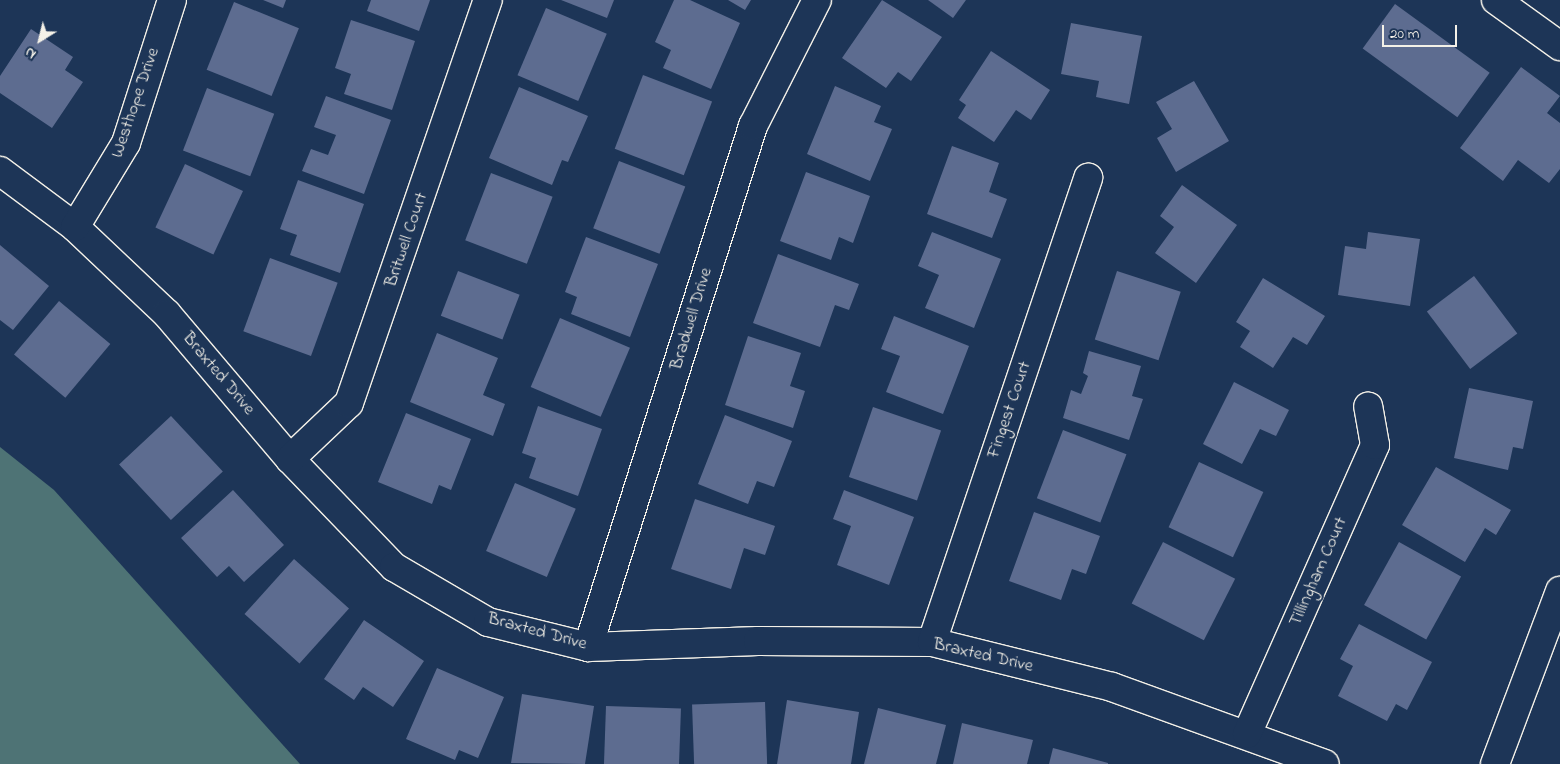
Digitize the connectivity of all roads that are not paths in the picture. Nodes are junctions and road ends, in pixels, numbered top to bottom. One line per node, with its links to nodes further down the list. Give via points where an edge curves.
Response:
1 (172, 0): 8 (street, Westhope Drive, via 126,143)
2 (488, 0): 10 (street, Britwell Court, via 349,403)
3 (817, 0): 13 (street, Bradwell Drive, via 752,126)
4 (1496, 0): 5 (street)
5 (1560, 46)
6 (0, 171): 8 (street, Braxted Drive)
7 (1088, 178): 12 (street, Fingest Court)
8 (75, 227): 10 (street, Braxted Drive, via 167,314)
9 (1368, 407): 14 (street, Tillingham Court, via 1375,445)
10 (290, 458): 13 (street, Braxted Drive, via 394,567 488,622)
11 (1560, 591): 16 (street)
12 (932, 642): 13 (street, Braxted Drive, via 758,642); 14 (street, Braxted Drive, via 1112,687)
13 (588, 647)
14 (1247, 734): 15 (street, Braxted Drive)
15 (1325, 764)
16 (1495, 764)

